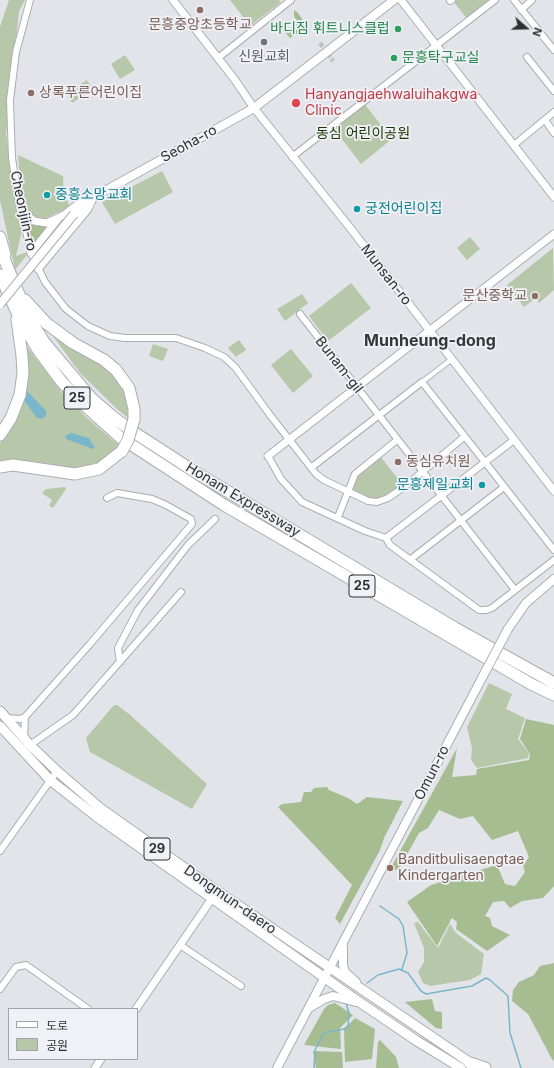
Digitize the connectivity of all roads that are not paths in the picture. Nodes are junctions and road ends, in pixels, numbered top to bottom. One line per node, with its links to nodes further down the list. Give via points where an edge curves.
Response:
1 (30, 0): 23 (street, Cheonjiin-ro, via 18,46 10,100 12,158)
2 (173, 0): 13 (street, Munsan-ro)
3 (394, 0): 15 (main road, Seoha-ro)
4 (401, 0): 10 (street)
5 (494, 0): 10 (street)
6 (514, 0): 9 (street)
7 (532, 0): 9 (street)
8 (290, 1): 13 (street)
9 (522, 10): 11 (street)
10 (436, 45): 19 (street); 20 (street)
11 (554, 50)
12 (526, 57): 14 (street)
13 (218, 58): 15 (street, Munsan-ro)
14 (554, 91)
15 (254, 108): 20 (street, Munsan-ro); 21 (main road, Seoha-ro)
16 (554, 112): 17 (street)
17 (544, 120): 18 (street); 19 (street)
18 (554, 133)
19 (514, 145): 22 (street)
20 (292, 157): 34 (street, Munsan-ro)
21 (94, 197): 24 (street, via 82,200); 29 (street, via 88,209); 31 (main road, Seoha-ro, bridge, via 74,214)
22 (554, 197)
23 (21, 210): 24 (street, via 34,221 41,223); 28 (street, Cheonjiin-ro)
24 (58, 219): 28 (street)
25 (554, 234): 34 (street)
26 (0, 238): 46 (highway, bridge, via 24,298 34,311 73,343 104,360 116,370 129,388 134,409 134,419 122,451 99,468 75,474 13,465)
27 (0, 249): 64 (highway, Honam Expressway / 25, via 28,316 44,342 92,399 113,416 198,474)
28 (31, 253): 29 (street, Cheonjiin-ro)
29 (38, 269): 41 (street, Cheonjiin-ro, via 66,309 95,330 125,338 176,338 224,357 235,367)
30 (0, 275): 32 (highway, Honam Expressway / 25)
31 (0, 304)
32 (15, 308): 39 (highway, via 23,374 20,395 11,418); 68 (highway, Honam Expressway / 25, via 38,350 61,381 122,438 224,505)
33 (300, 314): 37 (street, Bunam-gil)
34 (429, 330): 35 (street, Munsan-ro); 37 (street)
35 (452, 359): 36 (street); 43 (street, Munsan-ro)
36 (422, 382): 38 (street); 40 (street)
37 (356, 388): 38 (street, Bunam-gil); 41 (street)
38 (378, 416): 42 (street, Bunam-gil); 47 (street)
39 (0, 435)
40 (464, 437): 45 (street); 48 (street)
41 (289, 438): 44 (street); 47 (street, Cheonjiin-ro)
42 (397, 440): 48 (street, Bunam-gil); 50 (street, via 355,474)
43 (514, 440): 45 (street); 51 (street, Munsan-ro)
44 (268, 456): 54 (street, via 281,479 302,502)
45 (484, 462): 49 (street); 52 (street)
46 (0, 466)
47 (312, 468): 50 (street, Cheonjiin-ro, via 324,480)
48 (422, 471): 50 (street, Cheonjiin-ro, via 404,487 382,500 368,501); 52 (street, Bunam-gil)
49 (504, 487): 56 (street); 58 (street)
50 (348, 490): 54 (street)
51 (554, 491)
52 (441, 496): 56 (street, Bunam-gil); 57 (street)
53 (107, 498): 72 (street, via 118,493 152,499 191,519 192,524)
54 (338, 518): 57 (street)
55 (215, 519): 65 (street, via 188,545 138,610 118,648)
56 (460, 520): 59 (street); 62 (street, Bunam-gil)
57 (386, 538): 59 (street, via 390,545)
58 (554, 550)
59 (411, 559): 62 (street, via 479,610 492,608)
60 (554, 560): 62 (street)
61 (554, 579): 81 (main road, Omun-ro, bridge, via 523,606 508,629)
62 (515, 590)
63 (181, 592): 65 (street)
64 (509, 658): 66 (highway); 67 (highway, Honam Expressway / 25)
65 (120, 662): 74 (street, via 73,714)
66 (554, 674)
67 (554, 683)
68 (531, 684): 69 (highway, Honam Expressway / 25); 70 (highway)
69 (554, 695)
70 (554, 701)
71 (3, 714): 72 (street, via 20,719); 74 (main road, Dongmun-daero / 29)
72 (25, 717): 74 (street)
73 (0, 726): 76 (main road, Dongmun-daero / 29)
74 (27, 741): 75 (main road, Dongmun-daero / 29)
75 (57, 771): 76 (street); 79 (main road, Dongmun-daero / 29, via 96,805)
76 (50, 780): 77 (street); 78 (main road, Dongmun-daero / 29)
77 (0, 851)
78 (147, 852): 79 (main road, via 169,862); 80 (main road, Dongmun-daero / 29)
79 (171, 859): 80 (main road, Dongmun-daero / 29)
80 (215, 895): 82 (street); 83 (main road, Dongmun-daero / 29); 84 (main road, Dongmun-daero / 29)
81 (343, 944): 83 (main road, Omun-ro); 87 (main road, via 345,972)
82 (180, 945): 85 (street); 90 (street)
83 (330, 968): 84 (main road, Omun-ro); 87 (main road, Dongmun-daero / 29)
84 (325, 978): 88 (main road, Dongmun-daero / 29); 91 (main road, Omun-ro)
85 (241, 986)
86 (0, 989): 89 (street, via 16,967 26,965)
87 (366, 993): 92 (main road, Dongmun-daero / 29)
88 (364, 1005): 91 (main road, via 333,996); 92 (main road, Dongmun-daero / 29)
89 (87, 1008)
90 (137, 1008)
91 (307, 1010): 93 (main road, Omun-ro)
92 (470, 1066): 94 (highway)
93 (277, 1068)
94 (485, 1068)

